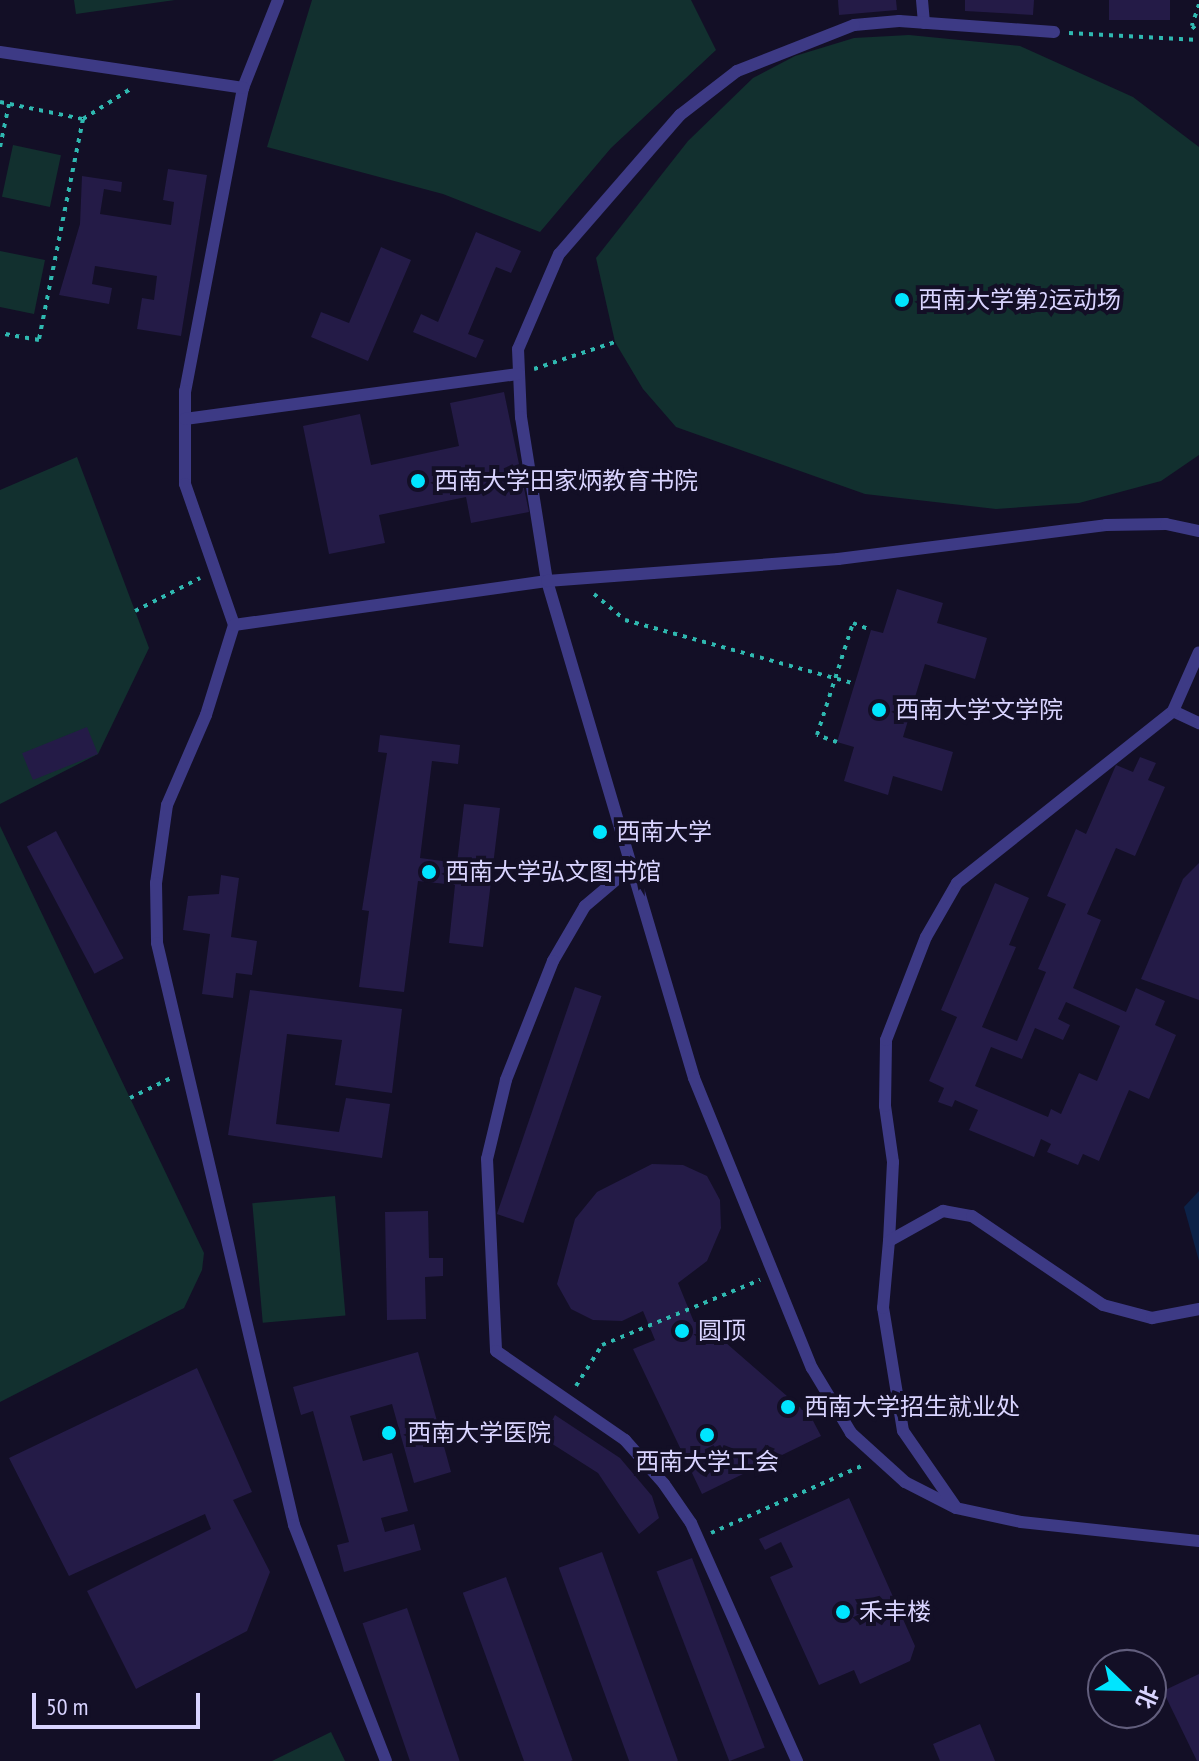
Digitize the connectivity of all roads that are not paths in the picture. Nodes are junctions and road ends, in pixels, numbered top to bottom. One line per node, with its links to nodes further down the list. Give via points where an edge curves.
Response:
1 (278, 0): 6 (lane)
2 (922, 0): 3 (lane)
3 (924, 23): 4 (lane); 7 (lane, via 854,25 789,47 737,71 680,115 559,254 518,349)
4 (1054, 32)
5 (0, 52): 6 (lane)
6 (243, 88): 8 (lane, via 185,391)
7 (519, 374): 8 (lane); 10 (lane)
8 (185, 419): 11 (lane, via 185,484)
9 (1199, 531): 10 (lane, via 1166,524 1106,525 838,559)
10 (547, 581): 11 (lane); 15 (lane)
11 (234, 625): 20 (lane, via 206,715 167,805 156,883 157,943 294,1525)
12 (1199, 652): 13 (lane)
13 (1173, 711): 14 (lane); 16 (lane, via 957,883 926,937 886,1040 885,1106 894,1188)
14 (1199, 723)
15 (630, 868): 18 (lane, via 699,1093 812,1368 851,1433 905,1482); 21 (lane, via 585,906 553,961 506,1080 487,1159 496,1351 625,1440 664,1484 698,1539)
16 (889, 1241): 17 (lane, via 943,1211 972,1216 1103,1305 1152,1318); 18 (lane, via 883,1308 903,1431)
17 (1199, 1309)
18 (956, 1508): 19 (lane, via 1021,1522)
19 (1199, 1541)
20 (386, 1761)
21 (797, 1761)

